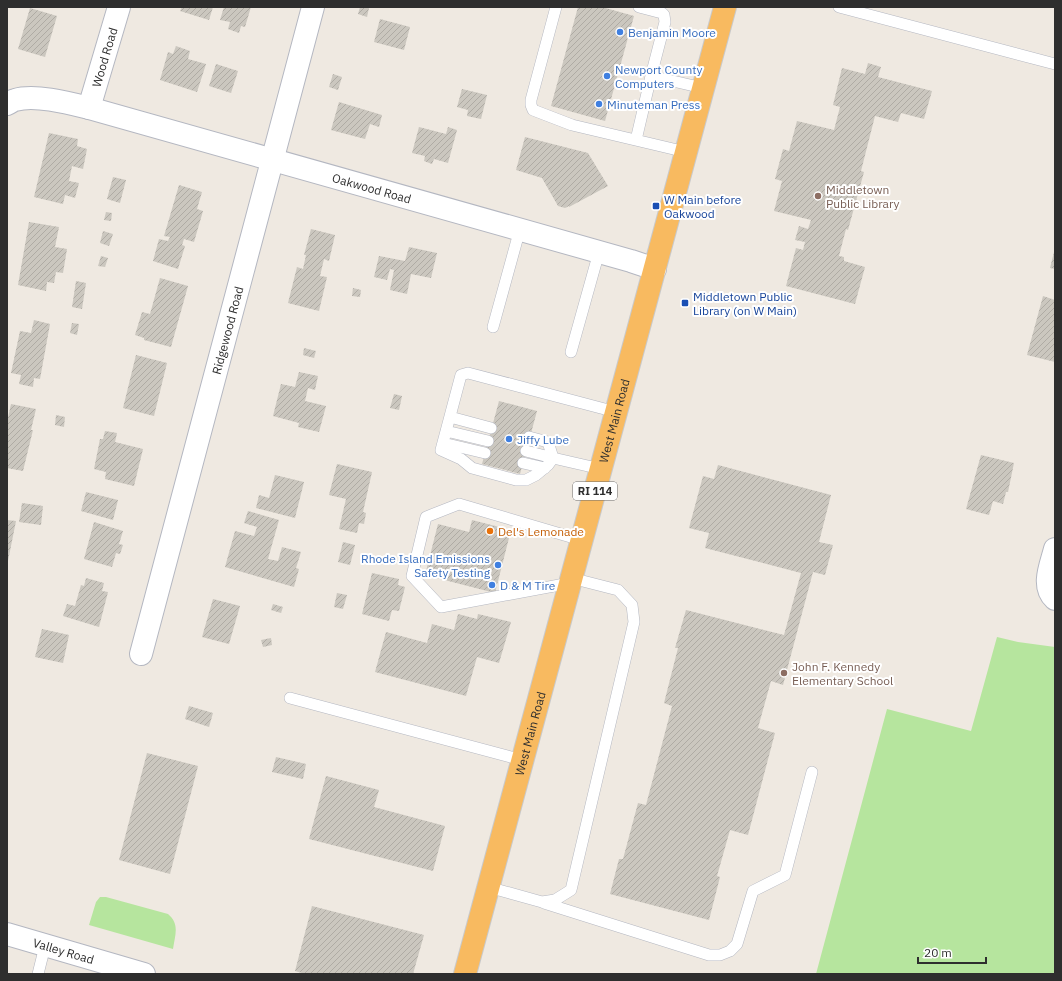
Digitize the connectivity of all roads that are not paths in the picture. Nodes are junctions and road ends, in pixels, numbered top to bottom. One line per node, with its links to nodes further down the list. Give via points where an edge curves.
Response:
1 (119, 7): 11 (street, Wood Road)
2 (313, 7): 14 (street, Ridgewood Road)
3 (556, 7): 12 (lane, via 531,100 533,110 572,125)
4 (639, 7): 8 (lane, via 664,15 665,22)
5 (725, 7): 9 (highway, West Main Road / RI 114)
6 (839, 7): 7 (lane)
7 (1055, 64)
8 (651, 76): 9 (lane); 12 (lane)
9 (704, 88): 13 (highway, West Main Road / RI 114)
10 (7, 104): 11 (street, Oakwood Road, via 28,98 55,100)
11 (89, 108): 14 (street, Oakwood Road)
12 (636, 140): 13 (lane)
13 (686, 152): 17 (highway, West Main Road / RI 114)
14 (272, 160): 15 (street, Oakwood Road); 37 (street, Ridgewood Road)
15 (520, 229): 16 (street, Oakwood Road); 18 (lane)
16 (599, 252): 17 (street, Oakwood Road); 19 (lane)
17 (655, 268): 20 (highway, West Main Road / RI 114)
18 (494, 327)
19 (570, 352)
20 (616, 412): 21 (lane, via 468,373 461,375); 32 (highway, West Main Road / RI 114)
21 (450, 417): 22 (lane); 23 (lane)
22 (492, 428)
23 (446, 431): 25 (lane); 26 (lane)
24 (529, 437): 29 (lane, via 548,442)
25 (488, 441)
26 (443, 443): 28 (lane); 31 (lane, via 441,450 462,459 472,468 516,480 526,480)
27 (526, 451): 29 (lane)
28 (485, 453)
29 (553, 458): 31 (lane); 32 (lane)
30 (523, 463): 31 (lane)
31 (545, 468)
32 (601, 469): 33 (highway, West Main Road / RI 114)
33 (581, 540): 35 (highway, West Main Road / RI 114); 35 (lane, via 459,504 426,517 412,576 441,607)
34 (1055, 549): 36 (street, via 1048,576 1048,590)
35 (571, 581): 39 (highway, West Main Road / RI 114); 42 (lane, via 618,590 632,605 634,622 571,890 555,900)
36 (1053, 597)
37 (141, 654)
38 (290, 698): 39 (lane)
39 (522, 760): 41 (highway, West Main Road / RI 114)
40 (812, 772): 42 (lane, via 785,875 753,891 738,944 730,951 710,955)
41 (488, 887): 42 (lane); 47 (highway, West Main Road / RI 114)
42 (542, 902)
43 (7, 934): 44 (street, Valley Road)
44 (44, 946): 45 (lane); 46 (street, Valley Road)
45 (38, 974)
46 (144, 974)
47 (464, 974)

